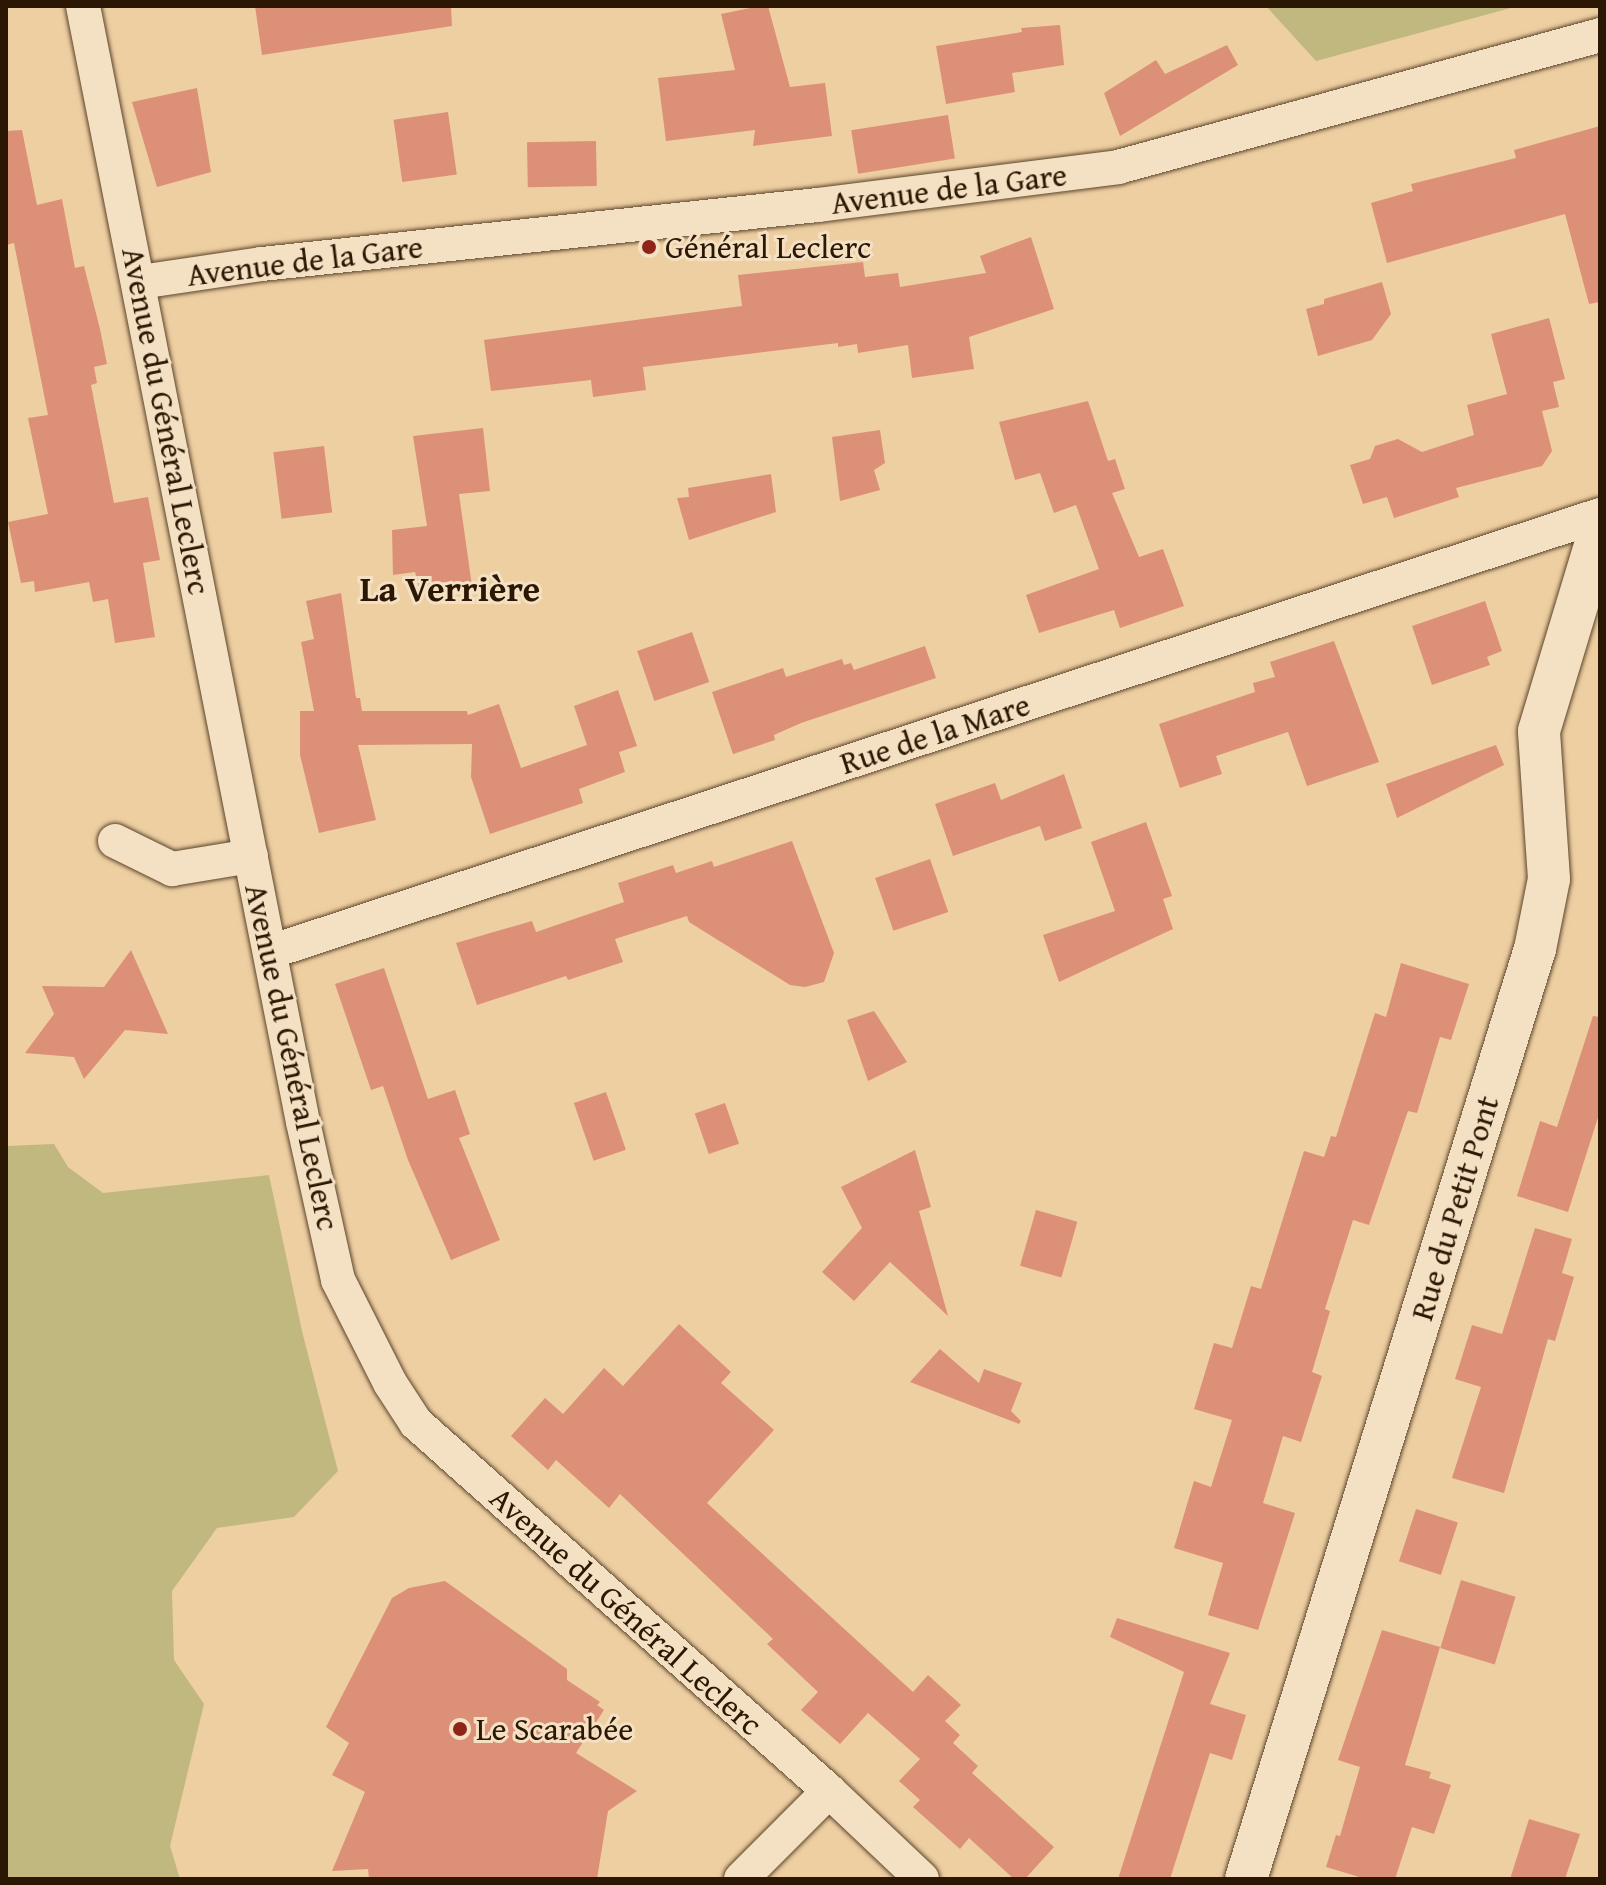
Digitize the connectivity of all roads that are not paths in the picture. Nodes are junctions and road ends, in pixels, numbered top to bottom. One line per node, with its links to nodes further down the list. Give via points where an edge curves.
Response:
1 (83, 6): 3 (street, Avenue du Général Leclerc)
2 (1600, 35): 3 (street, Avenue de la Gare, via 1118,167)
3 (140, 282): 7 (street, Avenue du Général Leclerc)
4 (1600, 515): 8 (street, Rue de la Mare)
5 (1600, 529): 12 (street, Rue du Petit Pont, via 1539,731 1549,879 1535,949)
6 (115, 841): 7 (street, via 172,869)
7 (251, 856): 8 (street, Avenue du Général Leclerc)
8 (270, 952): 9 (street, Avenue du Général Leclerc, via 338,1280 416,1423)
9 (829, 1791): 10 (street); 11 (street, Avenue du Général Leclerc)
10 (741, 1879)
11 (922, 1879)
12 (1246, 1879)

